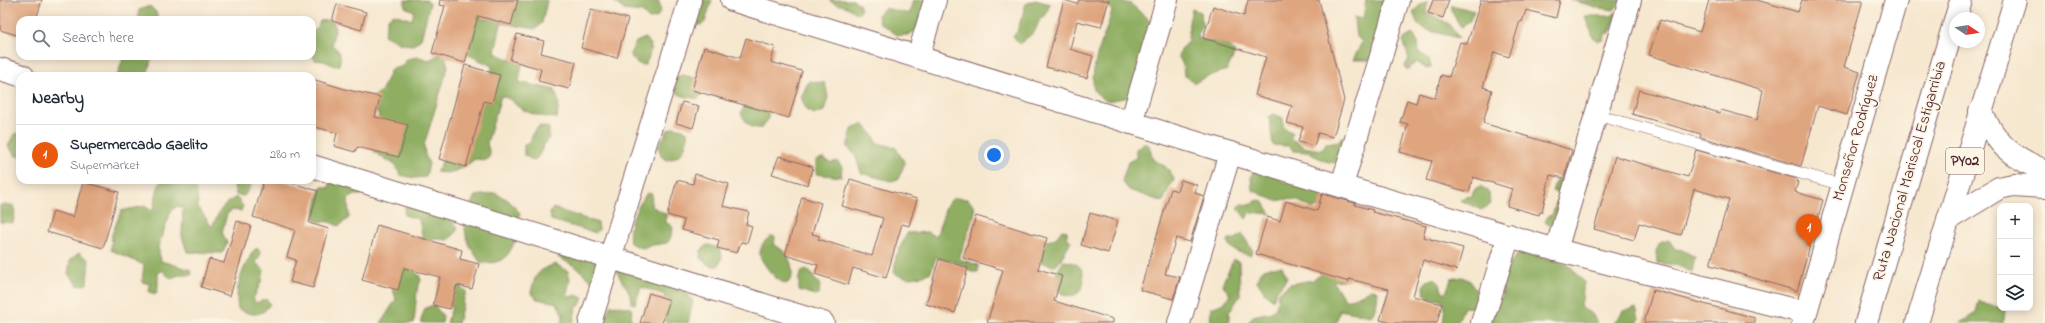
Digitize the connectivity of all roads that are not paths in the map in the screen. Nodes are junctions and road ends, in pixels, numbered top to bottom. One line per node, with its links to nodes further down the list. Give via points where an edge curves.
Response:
1 (690, 0): 27 (main road)
2 (732, 0): 12 (main road)
3 (936, 0): 12 (main road)
4 (1167, 0): 17 (main road)
5 (1398, 0): 21 (main road)
6 (1630, 0): 16 (main road)
7 (1896, 0): 22 (main road, Monseñor Rodríguez)
8 (1961, 0): 10 (main road, Ruta Nacional Mariscal Estigarribia)
9 (2015, 0): 15 (main road, PY02)
10 (1957, 12)
11 (1949, 39): 33 (main road, Ruta Nacional Mariscal Estigarribia)
12 (918, 57): 17 (main road)
13 (0, 69): 14 (main road)
14 (16, 74)
15 (1980, 110): 20 (main road, via 1995,137 2013,155); 24 (main road, PY02)
16 (1597, 115): 22 (lane); 26 (main road)
17 (1131, 123): 18 (main road)
18 (1230, 153): 21 (main road); 31 (main road)
19 (316, 167): 27 (main road)
20 (2045, 171)
21 (1342, 185): 25 (main road)
22 (1842, 185): 28 (main road, Monseñor Rodríguez)
23 (2045, 187): 24 (main road, via 2013,185 1999,188)
24 (1948, 219): 34 (main road, PY02)
25 (1509, 235): 26 (main road); 32 (main road)
26 (1556, 250): 28 (main road)
27 (608, 258): 29 (main road); 30 (main road)
28 (1804, 318)
29 (590, 323)
30 (823, 323)
31 (1179, 323)
32 (1482, 323)
33 (1866, 323)
34 (1917, 323)

